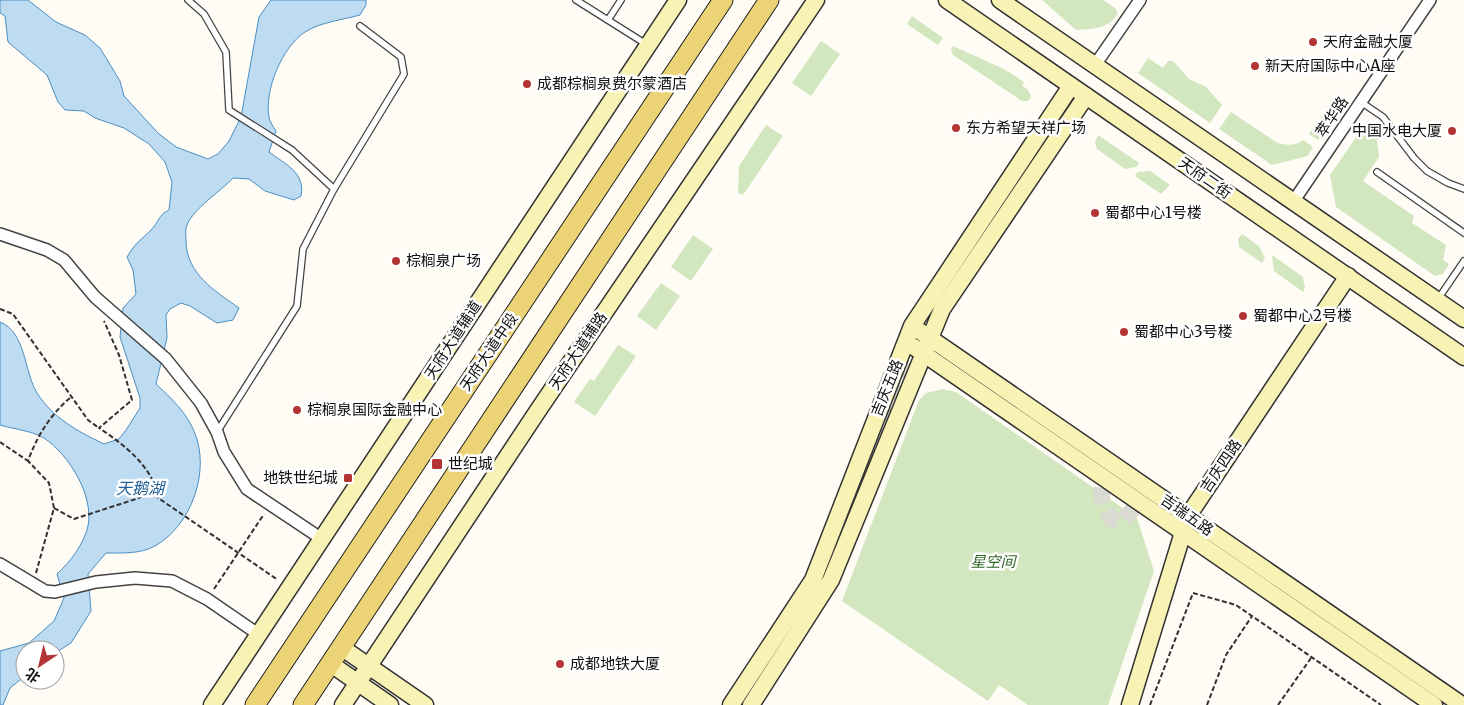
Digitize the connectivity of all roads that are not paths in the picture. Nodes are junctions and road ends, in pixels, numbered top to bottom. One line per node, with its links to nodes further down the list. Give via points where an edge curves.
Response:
1 (188, 0): 20 (lane, via 204,14 226,52 229,110 278,139)
2 (576, 0): 12 (lane)
3 (620, 0): 12 (lane)
4 (678, 0): 14 (street, 天府大道辅道)
5 (723, 0): 45 (main road, 天府大道中段)
6 (770, 0): 40 (main road)
7 (816, 0): 42 (street, 天府大道辅路)
8 (947, 0): 16 (street, 天府二街)
9 (1000, 0): 15 (street, 天府二街)
10 (1140, 0): 15 (street)
11 (1430, 0): 18 (street, 萃华路)
12 (608, 20): 14 (lane)
13 (360, 26): 20 (lane, via 401,57 404,74)
14 (648, 46): 37 (street, 天府大道辅道)
15 (1095, 65): 22 (street, 天府二街)
16 (1071, 86): 17 (street, 天府二街); 29 (street, 吉庆五路)
17 (1086, 96): 26 (street, 天府二街); 30 (street, 吉庆五路, via 942,310)
18 (1361, 102): 21 (lane, via 1383,117 1428,171); 22 (street, 萃华路)
19 (1377, 172): 23 (lane)
20 (334, 189): 34 (lane, via 304,249 297,306)
21 (1464, 189)
22 (1294, 202): 27 (street, 天府二街)
23 (1464, 233)
24 (0, 234): 34 (street, via 47,250 64,260 91,293 166,358 201,403)
25 (1464, 261): 27 (lane)
26 (1348, 276): 33 (street, 天府二街); 35 (street, 吉庆四路)
27 (1437, 301): 28 (street, 天府二街)
28 (1464, 319)
29 (912, 326): 30 (street, 吉瑞五路); 31 (street, 吉庆五路)
30 (929, 337): 32 (street, 吉庆五路); 35 (street, 吉瑞五路)
31 (906, 342): 32 (street, 吉瑞五路); 50 (street, 吉庆五路, via 813,580)
32 (923, 353): 36 (street, 吉瑞五路, via 1104,484); 51 (street, 吉庆五路, via 831,580)
33 (1464, 357)
34 (217, 432): 37 (street, via 224,452 247,489)
35 (1188, 516): 36 (street, 吉庆四路); 54 (street, 吉瑞五路)
36 (1184, 533): 52 (street, 吉庆四路); 53 (street, 吉瑞五路)
37 (322, 539): 39 (street, 天府大道辅道)
38 (0, 564): 39 (street, via 32,585 55,592 96,582 144,578 172,581 207,599)
39 (258, 634): 44 (street, 天府大道辅道)
40 (341, 647): 41 (main road); 42 (street)
41 (331, 664): 43 (street); 46 (main road)
42 (369, 666): 43 (street, 天府大道辅路); 49 (street)
43 (358, 683): 47 (street, 天府大道辅路); 48 (street)
44 (212, 705)
45 (255, 705)
46 (303, 705)
47 (343, 705)
48 (390, 705)
49 (426, 705)
50 (730, 705)
51 (751, 705)
52 (1130, 705)
53 (1434, 705)
54 (1462, 705)

